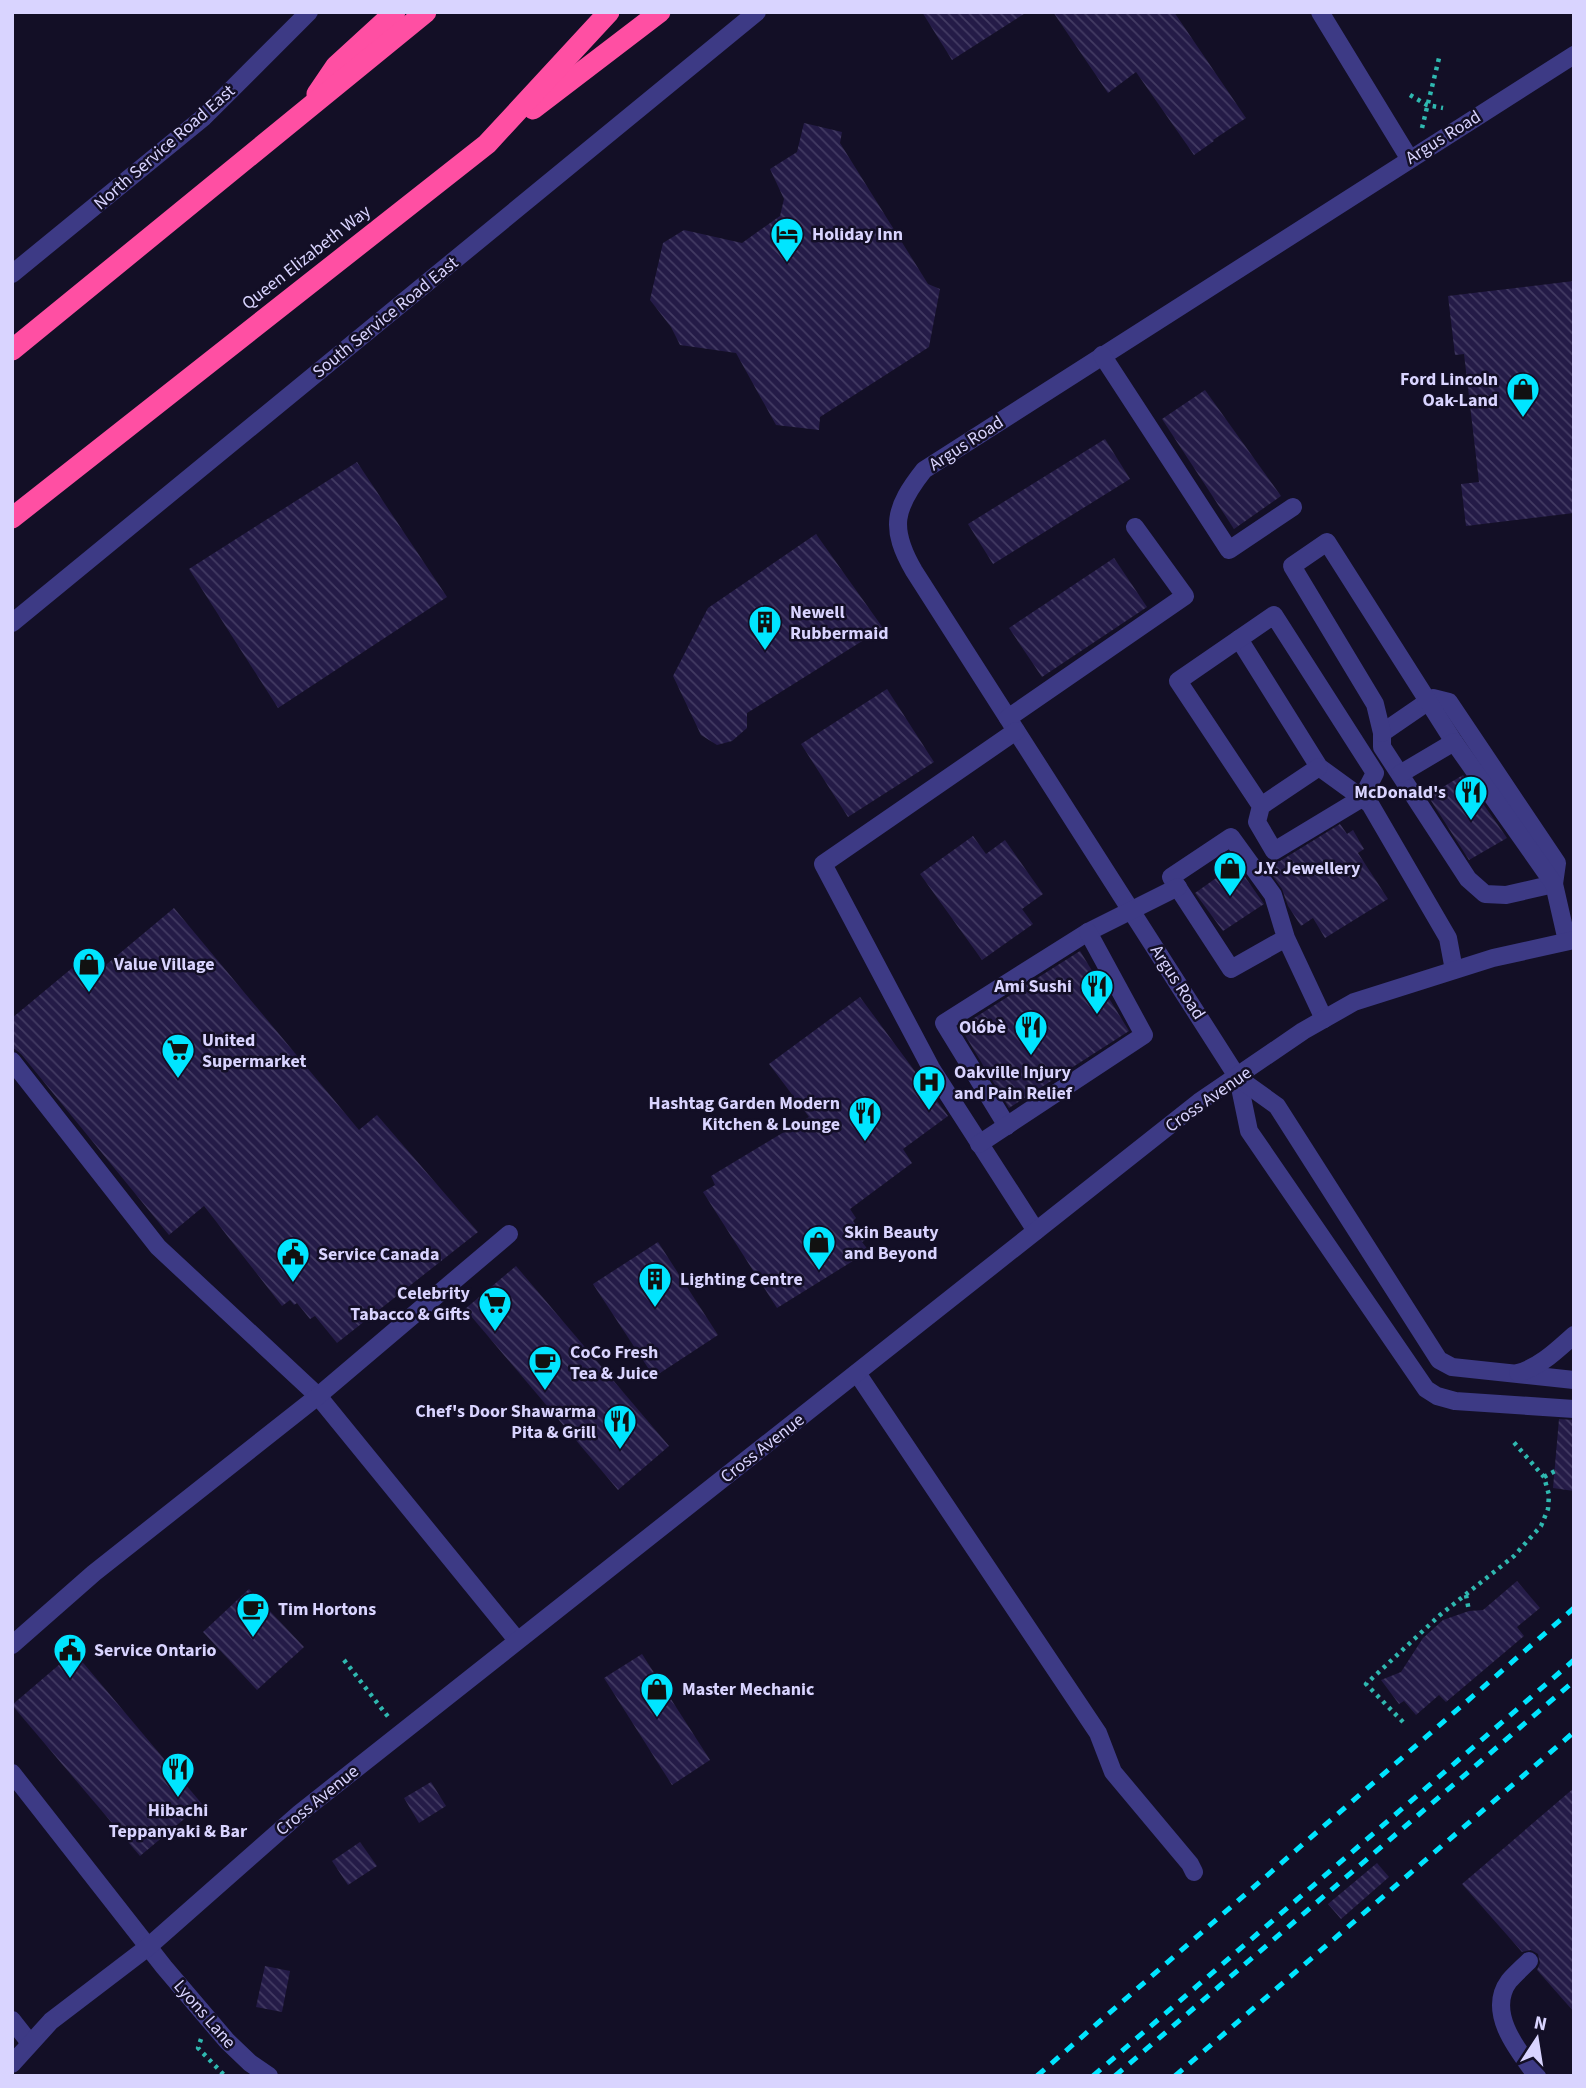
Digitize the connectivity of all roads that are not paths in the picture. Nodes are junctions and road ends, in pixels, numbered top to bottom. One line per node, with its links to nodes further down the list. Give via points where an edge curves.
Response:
1 (309, 12): 12 (street, North Service Road East, via 204,117)
2 (395, 12): 9 (highway, via 336,66)
3 (426, 12): 9 (highway)
4 (609, 12): 10 (highway, Queen Elizabeth Way)
5 (660, 12): 10 (highway)
6 (757, 12): 18 (street, South Service Road East)
7 (1320, 12): 11 (street)
8 (1574, 55): 11 (street, Argus Road)
9 (299, 118): 13 (highway)
10 (487, 144): 16 (highway, Queen Elizabeth Way)
11 (1409, 158): 14 (street, Argus Road)
12 (12, 274)
13 (12, 350)
14 (1102, 355): 15 (street, via 1229,550); 21 (street, Argus Road, via 924,470 899,511 898,535 904,553)
15 (1293, 507)
16 (12, 518)
17 (1135, 527): 21 (street, via 1185,596)
18 (12, 622)
19 (1239, 639): 24 (street); 26 (street, via 1274,615 1375,773); 27 (street, via 1178,681)
20 (1427, 702): 22 (street); 22 (street, via 1326,542 1292,566 1375,704); 23 (street); 28 (street, via 1433,698 1449,702 1557,863)
21 (1012, 724): 30 (street, Argus Road); 39 (street, via 823,864 931,1068)
22 (1382, 733): 25 (street, via 1382,747)
23 (1454, 742): 25 (street); 28 (street)
24 (1320, 766): 26 (street); 27 (street)
25 (1400, 774): 28 (street, via 1468,879 1485,894 1506,895)
26 (1362, 798): 27 (street, via 1274,852 1257,821); 34 (street, via 1370,804 1448,938)
27 (1261, 806)
28 (1553, 884): 33 (street)
29 (1178, 887): 30 (street); 32 (street, via 1231,969); 32 (street, via 1171,877 1231,837 1273,895)
30 (1131, 909): 31 (street); 37 (street, Argus Road)
31 (1088, 932): 38 (street, via 1144,1035); 38 (street, via 944,1023)
32 (1286, 938): 35 (street)
33 (1570, 941): 34 (street, Cross Avenue)
34 (1454, 970): 35 (street, Cross Avenue, via 1354,1002)
35 (1324, 1019): 37 (street, Cross Avenue)
36 (12, 1061): 47 (street, via 159,1247)
37 (1237, 1077): 40 (street, Cross Avenue); 45 (street, via 1277,1106 1439,1360 1452,1367); 48 (street, via 1249,1131 1426,1389 1455,1401)
38 (1007, 1126): 39 (street)
39 (979, 1144): 40 (street)
40 (1036, 1231): 44 (street, Cross Avenue)
41 (509, 1234): 47 (street)
42 (1574, 1335): 45 (street)
43 (1574, 1365): 46 (street)
44 (857, 1373): 50 (street, Cross Avenue); 53 (street, via 1098,1733 1113,1772)
45 (1518, 1373): 46 (street)
46 (1566, 1380): 48 (street)
47 (318, 1396): 50 (street); 51 (street, via 94,1573)
48 (1547, 1407): 49 (street)
49 (1574, 1409)
50 (517, 1640): 54 (street, Cross Avenue, via 300,1813)
51 (12, 1645)
52 (12, 1773): 54 (street, Lyons Lane)
53 (1194, 1872)
54 (148, 1947): 57 (street, Cross Avenue, via 51,2021); 59 (street, Lyons Lane, via 227,2040)
55 (1529, 1961): 60 (street, via 1508,1982 1502,1999 1514,2046)
56 (12, 2020): 57 (street)
57 (30, 2043): 58 (street, Cross Avenue)
58 (12, 2064)
59 (269, 2076)
60 (1536, 2076)

